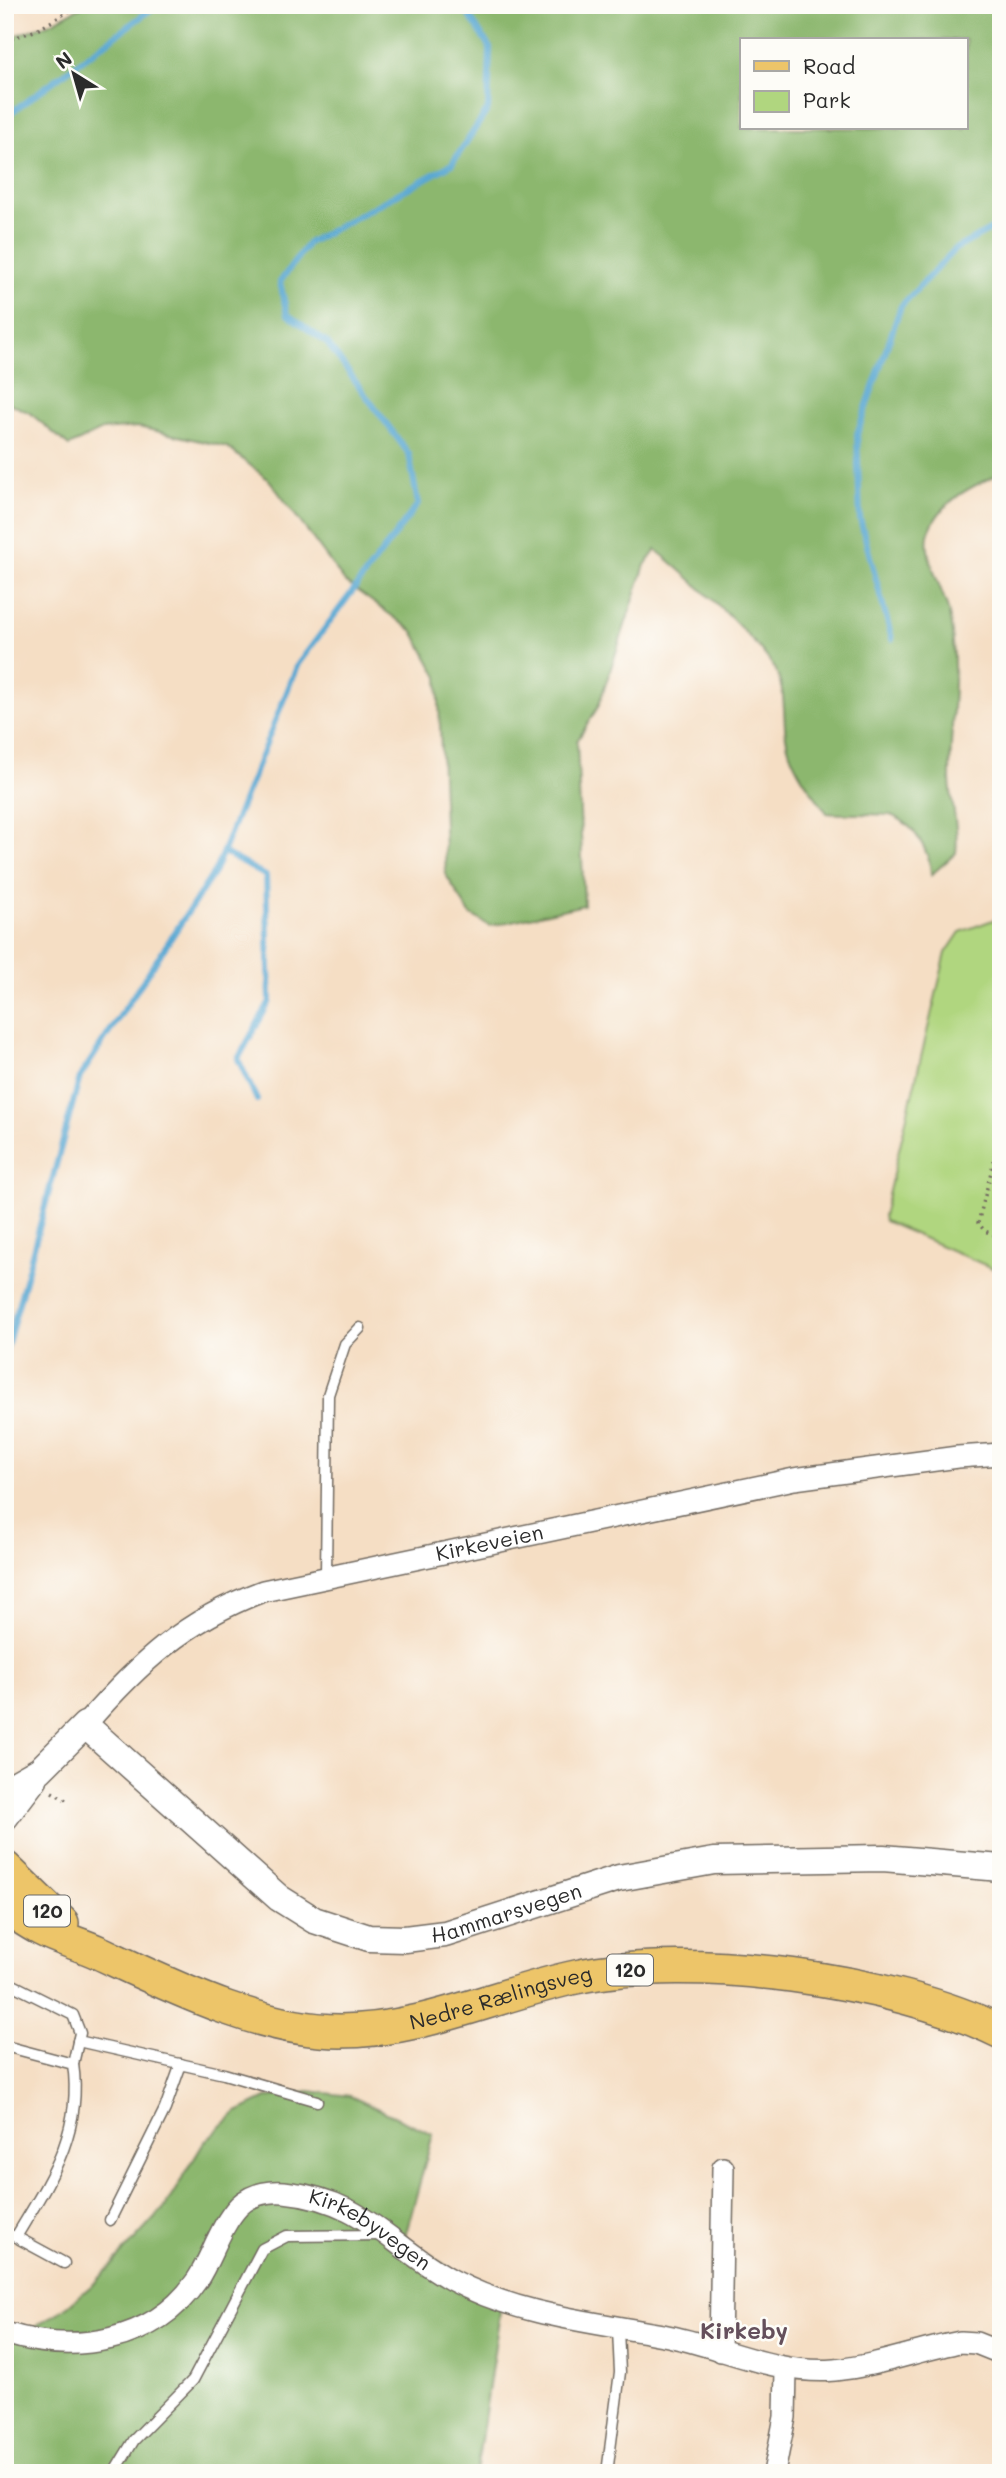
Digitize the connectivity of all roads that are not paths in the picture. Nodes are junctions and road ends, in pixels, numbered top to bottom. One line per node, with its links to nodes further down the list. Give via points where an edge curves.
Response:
1 (360, 1328): 3 (lane, via 345,1344 328,1395)
2 (1001, 1454): 3 (street, Kirkeveien, via 794,1479)
3 (326, 1576): 4 (street, Kirkeveien, via 236,1601 189,1626 136,1667)
4 (85, 1725): 5 (street, Kirkeveien); 9 (street, Hammarsvegen, via 279,1898 322,1924 369,1938 445,1934 619,1878 714,1861 883,1858)
5 (40, 1770): 6 (street, Kirkeveien); 7 (street, Kirkeveien)
6 (5, 1790)
7 (5, 1816)
8 (5, 1868): 11 (main road, Nedre Rælingsveg / 120)
9 (1001, 1868)
10 (5, 1908): 11 (main road, Nedre Rælingsveg / 120)
11 (93, 1950): 13 (main road, Nedre Rælingsveg / 120, via 230,2007 316,2030 389,2029 579,1976 674,1968 848,1985 918,2002)
12 (5, 1981): 14 (lane, via 73,2015 80,2032)
13 (1001, 2032)
14 (78, 2041): 16 (lane); 17 (lane)
15 (5, 2046): 16 (lane)
16 (73, 2064): 22 (lane, via 77,2094 73,2125 43,2191)
17 (181, 2064): 18 (lane); 20 (lane, via 165,2109)
18 (317, 2101)
19 (723, 2168): 26 (street)
20 (110, 2220)
21 (388, 2233): 24 (street, Kirkebyvegen, via 454,2281 514,2305); 25 (street, Kirkebyvegen, via 355,2212 322,2200 283,2192 258,2194 232,2216 183,2298 152,2323 116,2338 63,2345); 29 (lane, via 287,2236 262,2249 193,2380 134,2440)
22 (11, 2236): 23 (lane)
23 (64, 2263)
24 (618, 2330): 26 (street, Kirkebyvegen, via 664,2335); 30 (lane, via 620,2372)
25 (5, 2333)
26 (720, 2351): 28 (street, Kirkebyvegen)
27 (1001, 2353): 28 (street, Kirkebyvegen, via 960,2342 836,2370)
28 (786, 2370): 31 (street, via 785,2417)
29 (114, 2473)
30 (607, 2473)
31 (774, 2473)

